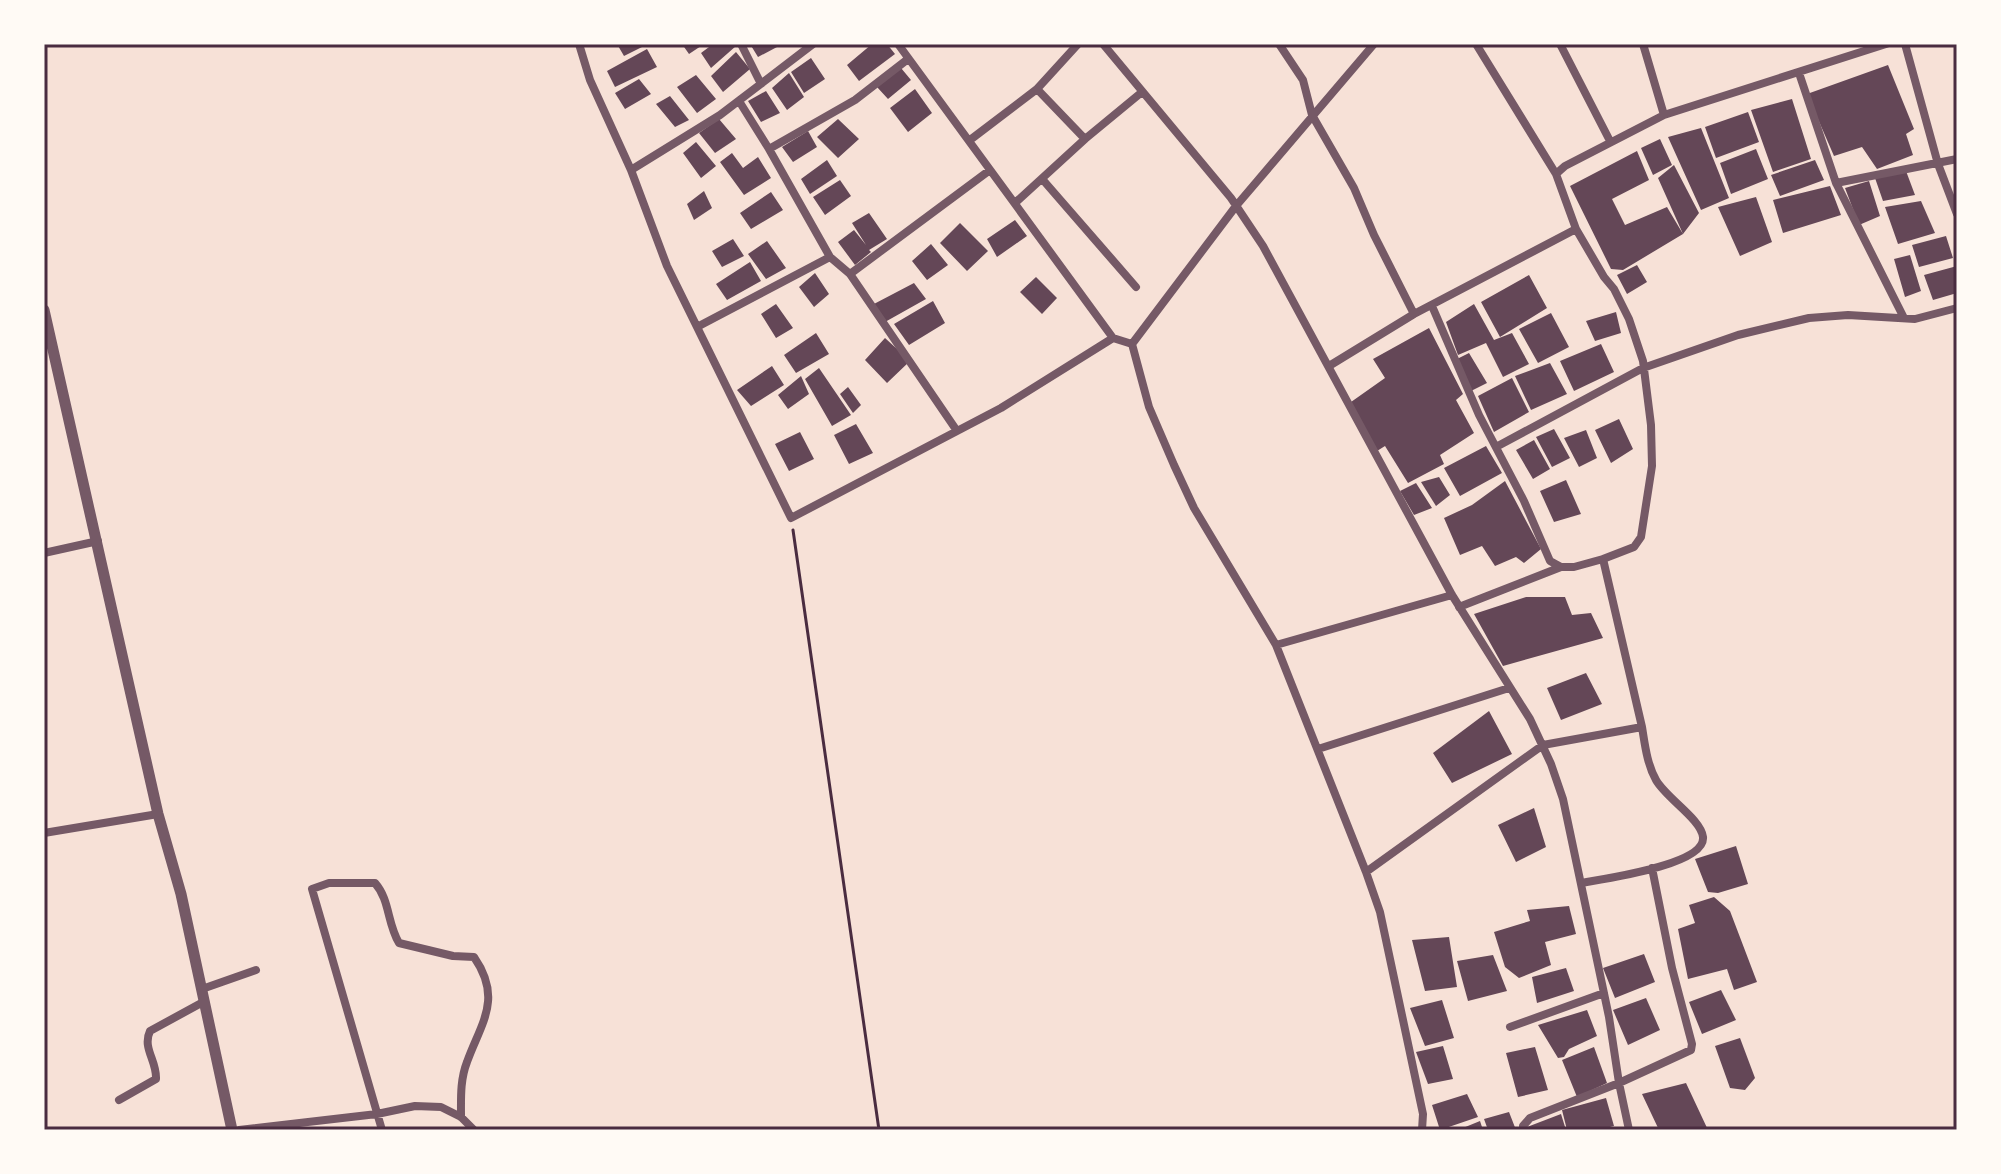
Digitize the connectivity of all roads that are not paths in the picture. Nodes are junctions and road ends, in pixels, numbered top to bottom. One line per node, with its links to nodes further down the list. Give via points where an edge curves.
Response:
1 (579, 44): 28 (street)
2 (741, 44): 16 (street)
3 (813, 44): 16 (street)
4 (898, 44): 14 (street)
5 (1078, 44): 17 (street)
6 (1103, 44): 18 (street)
7 (1279, 44): 20 (street, via 1303,80)
8 (1374, 44): 20 (street)
9 (1476, 44): 30 (street)
10 (1560, 44): 24 (street)
11 (1643, 44): 21 (street)
12 (1886, 44): 15 (street)
13 (1905, 44): 27 (street)
14 (908, 59): 23 (street); 25 (street, via 855,100)
15 (1799, 73): 21 (street); 32 (street)
16 (761, 84): 19 (street)
17 (1037, 89): 22 (street); 23 (street)
18 (1142, 92): 22 (street); 34 (street)
19 (739, 101): 25 (street); 28 (street)
20 (1312, 115): 34 (street); 43 (street, via 1354,188)
21 (1664, 115): 24 (street)
22 (1085, 139): 31 (street)
23 (970, 140): 29 (street)
24 (1610, 141): 30 (street)
25 (769, 149): 37 (street)
26 (1957, 159): 27 (street)
27 (1938, 164): 32 (street); 35 (street)
28 (631, 170): 45 (street, via 667,266)
29 (990, 170): 33 (street); 38 (street)
30 (1556, 174): 36 (street)
31 (1043, 180): 33 (street); 39 (street)
32 (1836, 183): 44 (street)
33 (1015, 203): 46 (street)
34 (1236, 206): 47 (street); 48 (street)
35 (1957, 214)
36 (1576, 229): 40 (street); 49 (street, via 1623,304)
37 (830, 257): 38 (street); 45 (street)
38 (850, 274): 50 (street)
39 (1136, 287)
40 (1432, 306): 43 (street); 51 (street)
41 (1957, 308): 44 (street, via 1927,318)
42 (44, 310): 52 (street)
43 (1414, 314): 48 (street)
44 (1904, 318): 49 (street, via 1848,315 1780,324)
45 (697, 327): 50 (street, via 791,518)
46 (1113, 338): 47 (street); 50 (street)
47 (1132, 344): 58 (street, via 1149,407 1194,508)
48 (1329, 366): 56 (street)
49 (1643, 368): 51 (street); 54 (street, via 1652,466 1641,537 1634,547)
50 (957, 431)
51 (1496, 447): 55 (street, via 1548,557)
52 (98, 541): 53 (street); 63 (street)
53 (44, 553)
54 (1603, 559): 55 (street); 60 (street)
55 (1561, 567): 57 (street)
56 (1452, 595): 57 (street); 58 (street)
57 (1459, 607): 59 (street)
58 (1276, 645): 62 (street)
59 (1509, 688): 61 (street); 62 (street)
60 (1642, 727): 61 (street); 65 (street, via 1656,780 1703,837 1689,855)
61 (1543, 745): 66 (street); 67 (street, via 1563,799)
62 (1318, 749): 66 (street)
63 (158, 814): 64 (street); 69 (street)
64 (44, 833)
65 (1652, 868): 67 (street); 73 (street, via 1692,1044 1686,1053)
66 (1366, 872): 81 (street, via 1398,993)
67 (1581, 883): 70 (street)
68 (256, 970): 69 (street)
69 (202, 989): 71 (street)
70 (1604, 993): 72 (street); 73 (street)
71 (205, 1001): 74 (street, via 150,1031 146,1041 156,1079); 77 (street)
72 (1510, 1027)
73 (1619, 1083): 82 (street, via 1530,1118); 83 (street)
74 (119, 1100)
75 (377, 1114): 76 (street, via 415,1106 441,1107); 76 (street, via 312,889 329,883 375,883 384,893 399,943 474,957 485,972 488,1011 466,1062); 78 (street); 79 (street)
76 (461, 1117): 80 (street)
77 (232, 1130)
78 (239, 1130)
79 (382, 1130)
80 (474, 1130)
81 (1422, 1130)
82 (1524, 1130)
83 (1629, 1130)

